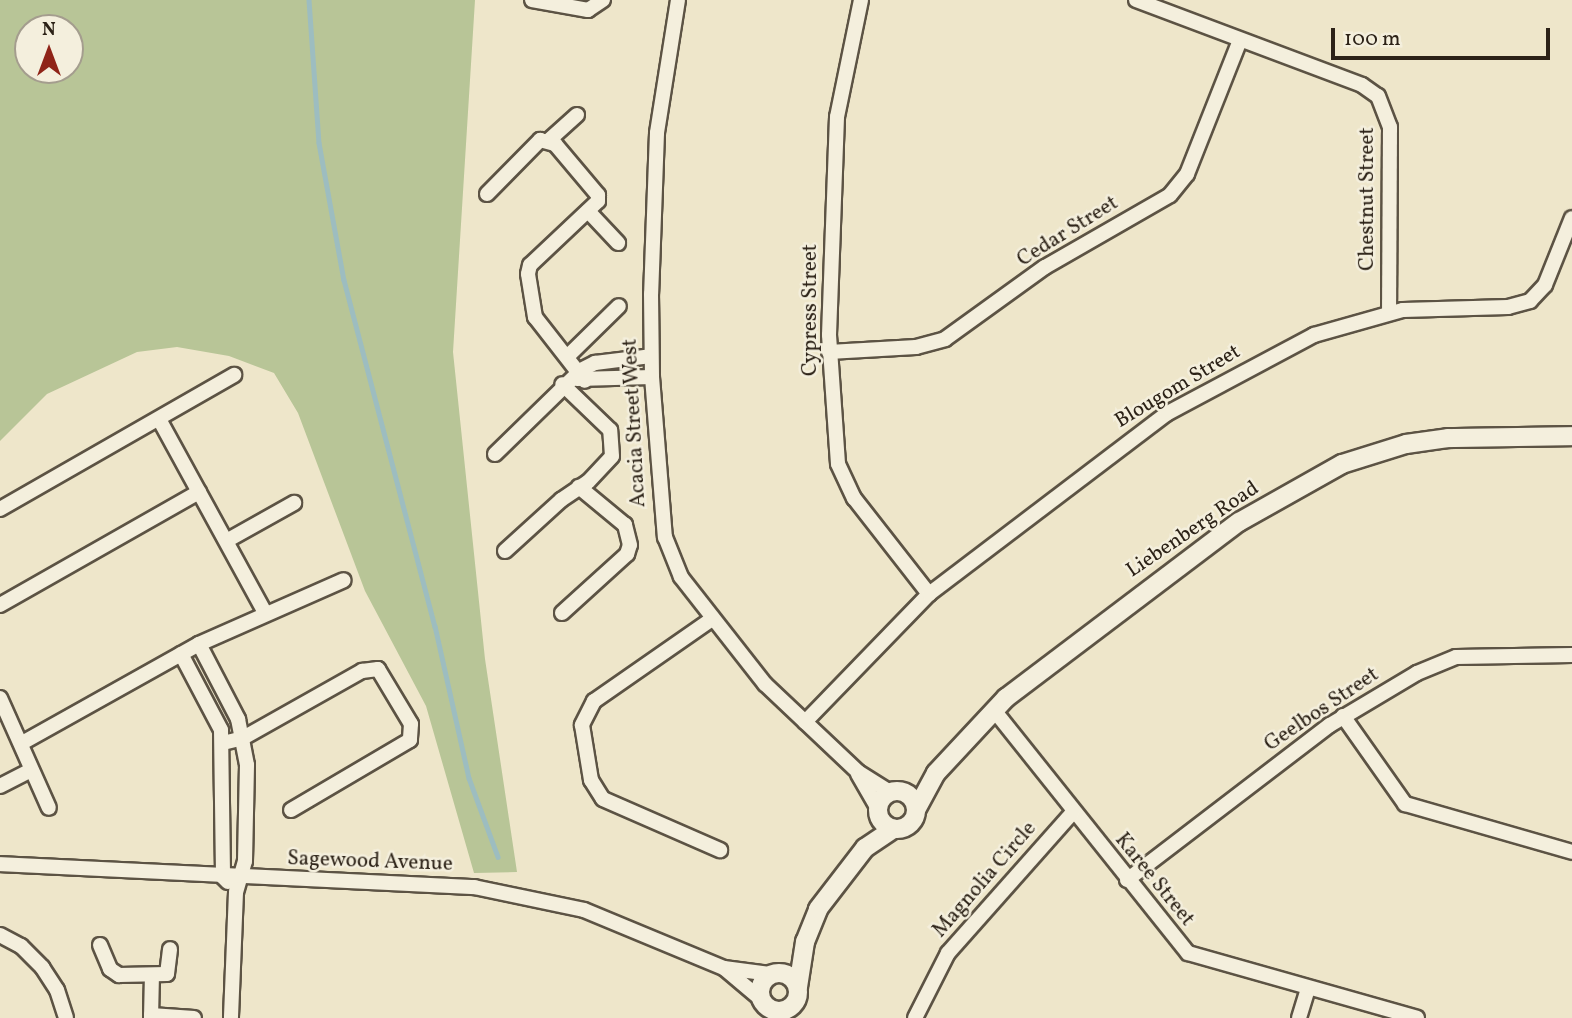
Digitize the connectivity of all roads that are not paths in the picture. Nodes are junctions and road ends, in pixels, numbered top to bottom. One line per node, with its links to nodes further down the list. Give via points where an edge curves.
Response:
1 (532, 0): 2 (street, via 588,10)
2 (603, 0)
3 (678, 0): 17 (street, Acacia Street West, via 657,133)
4 (861, 0): 15 (street, Cypress Street, via 837,117)
5 (1136, 0): 6 (street, Chestnut Street)
6 (1240, 40): 14 (street, Chestnut Street, via 1362,85 1383,103 1391,144); 15 (street, Cedar Street, via 1188,174 1170,195 1053,262 945,339 916,347)
7 (577, 115): 8 (street)
8 (548, 141): 9 (street, via 533,145); 10 (street, via 595,188 598,201)
9 (487, 194)
10 (588, 211): 12 (street); 16 (street, via 530,265 528,274 535,317)
11 (1572, 218): 14 (street, Blougom Street, via 1545,285 1530,301 1508,307 1419,307)
12 (618, 243)
13 (620, 306): 16 (street)
14 (1389, 313): 33 (street, Blougom Street, via 1290,345 1166,414)
15 (829, 352): 33 (street, Cypress Street, via 842,476)
16 (568, 356): 21 (street)
17 (651, 356): 18 (street); 20 (street, Acacia Street West)
18 (629, 358): 21 (street, via 595,363); 22 (street)
19 (234, 375): 23 (street)
20 (652, 377): 22 (street); 37 (street, Acacia Street West, via 665,537 681,576)
21 (575, 378): 22 (street); 25 (street); 26 (street, via 614,438 612,456)
22 (631, 379)
23 (159, 419): 27 (street); 29 (street)
24 (1572, 436): 42 (street, Liebenberg Road, via 1428,439 1342,464 1214,538)
25 (495, 454)
26 (579, 487): 31 (street); 36 (street, via 625,526 630,545 627,554)
27 (199, 492): 30 (street); 34 (street)
28 (294, 503): 30 (street)
29 (0, 509)
30 (228, 540): 35 (street)
31 (505, 551)
32 (344, 580): 35 (street, via 287,609)
33 (929, 594): 44 (street, Blougom Street)
34 (0, 605)
35 (265, 613): 38 (street)
36 (562, 613)
37 (712, 619): 44 (street, Acacia Street West, via 765,684); 60 (street, via 594,701 582,725 591,780 603,799)
38 (199, 644): 39 (street); 45 (street, via 231,702)
39 (181, 654): 46 (street); 47 (street, via 218,720)
40 (1572, 655): 43 (street, Geelbos Street, via 1449,659)
41 (0, 698): 46 (street)
42 (993, 710): 50 (street, Liebenberg Road); 57 (street, Karee Street)
43 (1343, 716): 61 (street, via 1405,804); 65 (street, Geelbos Street)
44 (805, 722): 49 (street, Acacia Street West)
45 (243, 738): 47 (street); 54 (street, via 362,671 380,671 411,724 410,740); 64 (street, via 248,776)
46 (22, 743): 48 (street)
47 (223, 743): 63 (street)
48 (31, 770): 51 (street); 53 (street)
49 (858, 772): 52 (street, Acacia Street West); 55 (street, Acacia Street West)
50 (936, 773): 52 (street, Liebenberg Road); 56 (street, Liebenberg Road)
51 (0, 786)
52 (892, 792): 55 (street); 56 (street, via 906,793)
53 (49, 808)
54 (291, 810)
55 (877, 810): 58 (street, via 883,824); 59 (street)
56 (916, 810): 58 (street, via 906,827)
57 (1073, 812): 65 (street, Karee Street); 82 (street, Magnolia Circle, via 948,953)
58 (893, 829): 59 (street)
59 (865, 848): 68 (street, via 822,903)
60 (720, 850)
61 (1572, 852)
62 (0, 864): 63 (street, Sagewood Avenue)
63 (223, 877): 64 (street, Sagewood Avenue); 66 (street)
64 (243, 878): 66 (street); 71 (street, Sagewood Avenue, via 448,885 512,893 584,910)
65 (1127, 880): 75 (street, Karee Street, via 1188,953)
66 (236, 892): 81 (street)
67 (0, 934): 79 (street, via 21,946 42,967 57,990)
68 (805, 942): 72 (street); 74 (street)
69 (100, 945): 73 (street, via 113,972)
70 (170, 949): 73 (street, via 169,973)
71 (724, 968): 72 (street, Sagewood Avenue); 76 (street, Sagewood Avenue)
72 (773, 973): 74 (street, via 792,977); 76 (street, via 760,989)
73 (152, 975): 78 (street)
74 (798, 987): 77 (street, via 794,1004)
75 (1308, 989): 83 (street); 84 (street, Karee Street)
76 (763, 1007): 77 (street)
77 (782, 1014)
78 (151, 1016): 80 (street)
79 (65, 1018)
80 (194, 1018)
81 (231, 1018)
82 (915, 1018)
83 (1300, 1018)
84 (1417, 1018)

